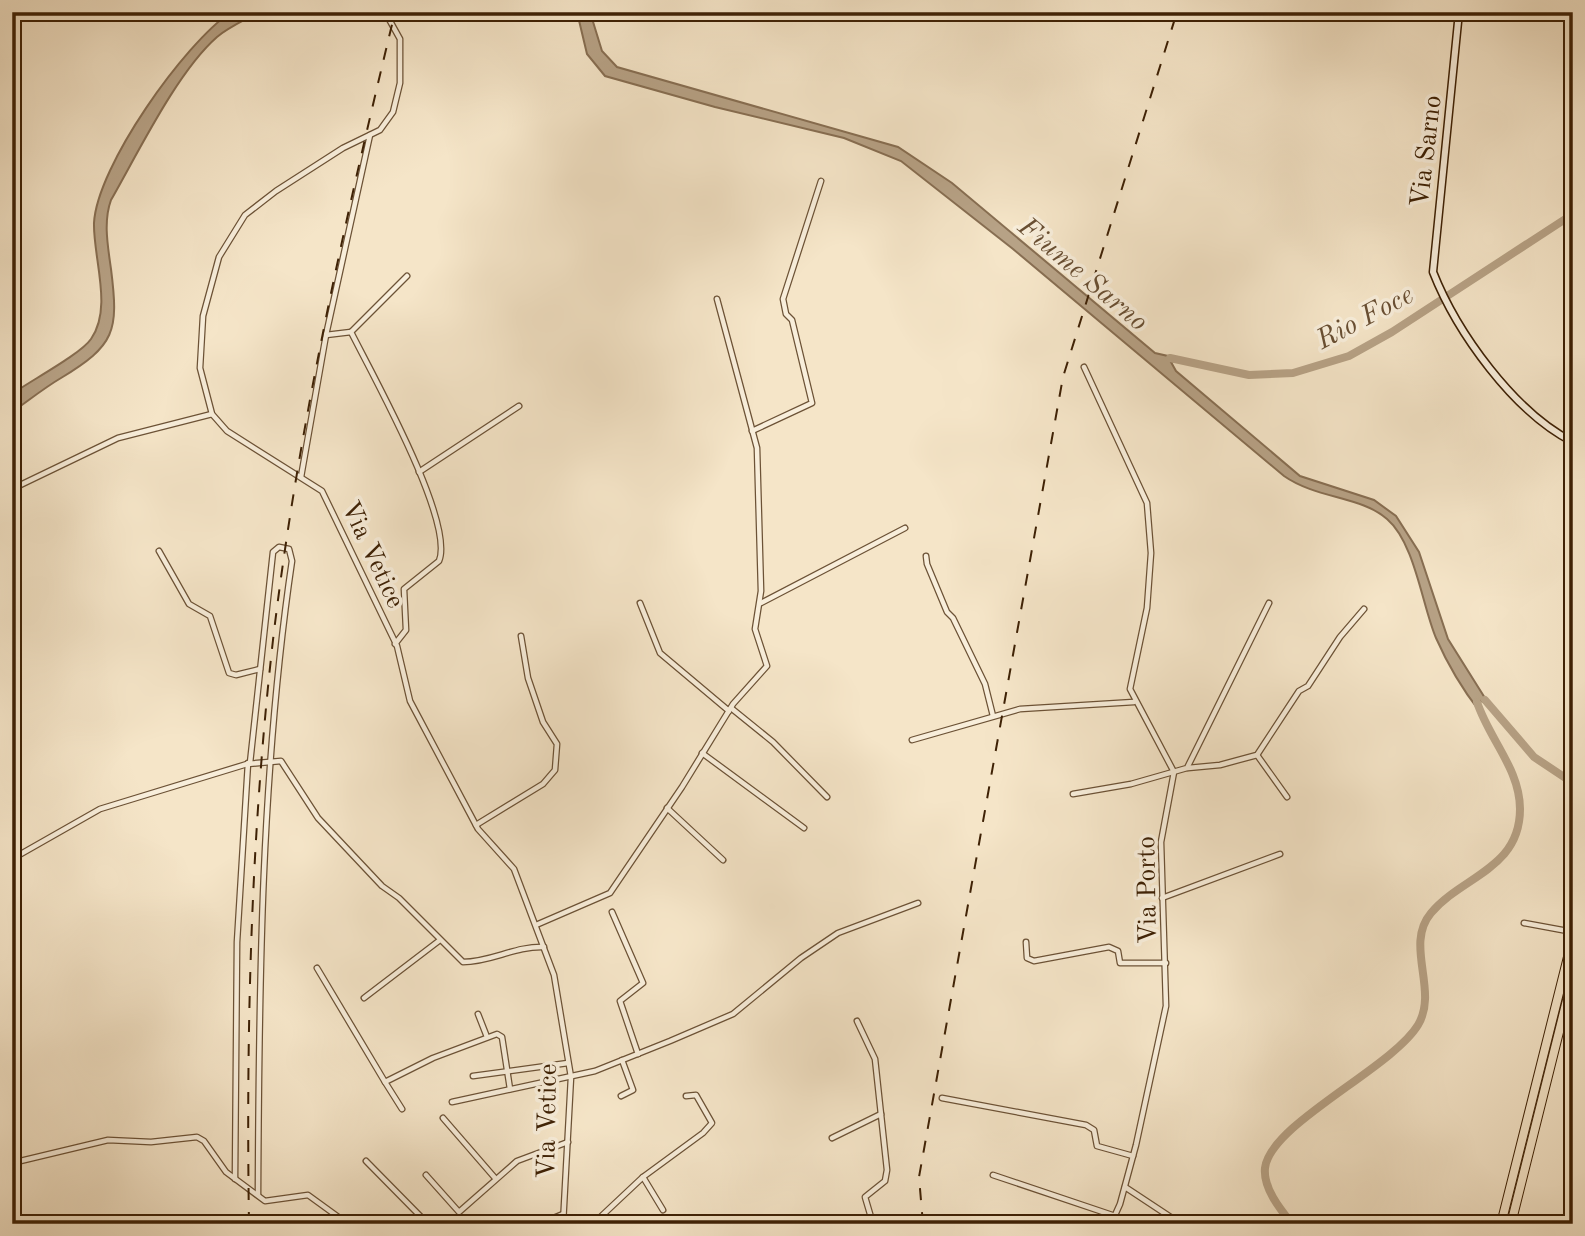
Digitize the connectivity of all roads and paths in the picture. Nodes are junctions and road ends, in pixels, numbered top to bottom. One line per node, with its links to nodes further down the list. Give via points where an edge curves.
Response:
1 (385, 12): 3 (street, via 400,39 400,83 393,112 380,130)
2 (1459, 12): 13 (main road, Via Sarno, via 1433,272 1441,293 1508,391 1549,430)
3 (370, 135): 8 (street); 11 (street, via 287,183 245,215 219,257 203,316 200,368)
4 (821, 181): 12 (street, via 783,299 812,403)
5 (407, 276): 7 (street)
6 (717, 299): 12 (street)
7 (351, 332): 8 (street); 14 (street)
8 (326, 335): 15 (street)
9 (1084, 367): 27 (street, via 1147,503 1151,553 1147,608 1130,690)
10 (519, 407): 14 (street)
11 (212, 414): 15 (street, Via Vetice, via 227,431); 16 (street, via 118,438)
12 (752, 431): 21 (street, via 761,510)
13 (1573, 442)
14 (419, 472): 25 (street, via 439,526 441,556 404,589 406,630)
15 (300, 477): 25 (street, Via Vetice, via 323,491)
16 (12, 489)
17 (905, 528): 21 (street)
18 (159, 551): 26 (street, via 189,604 210,616 229,673)
19 (926, 556): 29 (street, via 947,612 985,684)
20 (640, 603): 28 (street, via 660,653)
21 (760, 603): 28 (street, via 755,629 767,666)
22 (1269, 603): 35 (street)
23 (1364, 609): 32 (street, via 1308,686 1299,691)
24 (521, 636): 41 (street, via 528,678 556,744 555,770 543,784)
25 (396, 644): 41 (street, Via Vetice, via 410,701)
26 (260, 669): 33 (street, via 273,552 279,547 289,549 292,561); 34 (street)
27 (1135, 702): 29 (street, via 1029,708); 36 (street)
28 (730, 709): 31 (street); 38 (street, via 773,742)
29 (993, 716): 30 (street)
30 (912, 740)
31 (702, 752): 40 (street); 42 (street)
32 (1257, 755): 35 (street); 39 (street)
33 (270, 760): 34 (street); 52 (street, via 281,761 318,818); 88 (street, via 260,948)
34 (249, 763): 44 (street, via 100,810); 86 (street, via 237,942)
35 (1187, 768): 36 (street)
36 (1174, 772): 37 (street); 46 (street, Via Porto, via 1161,842)
37 (1073, 794)
38 (827, 797)
39 (1287, 797)
40 (667, 808): 45 (street); 50 (street, via 610,892)
41 (476, 825): 50 (street, Via Vetice, via 514,869)
42 (804, 828)
43 (1280, 854): 46 (street)
44 (12, 859)
45 (723, 860)
46 (1162, 898): 55 (street, Via Porto)
47 (918, 902): 62 (street, via 838,933 733,1014)
48 (612, 912): 62 (street, via 643,983 620,1002)
49 (1524, 923): 51 (street)
50 (536, 925): 54 (street, Via Vetice)
51 (1573, 934): 100 (highway)
52 (440, 940): 54 (street, via 463,962 524,946); 58 (street)
53 (1026, 942): 55 (street, via 1027,957 1034,961 1109,947 1118,951 1120,963)
54 (544, 947): 64 (street, Via Vetice, via 554,975)
55 (1166, 963): 79 (street, Via Porto, via 1164,1019)
56 (317, 968): 68 (street)
57 (1573, 976): 101 (highway)
58 (363, 998)
59 (478, 1014): 61 (street)
60 (857, 1021): 75 (street, via 875,1059)
61 (487, 1037): 65 (street, via 502,1037); 68 (street)
62 (638, 1054): 63 (street)
63 (622, 1060): 67 (street); 70 (street, via 633,1090)
64 (568, 1063): 65 (street); 67 (street, Via Vetice)
65 (507, 1073): 66 (street); 69 (street)
66 (473, 1076)
67 (571, 1077): 69 (street); 78 (street, Via Vetice)
68 (385, 1082): 74 (street)
69 (510, 1089): 73 (street)
70 (621, 1096)
71 (686, 1096): 84 (street, via 696,1095 712,1123)
72 (942, 1098): 79 (street, via 1086,1125 1094,1130 1097,1146)
73 (452, 1102)
74 (402, 1109)
75 (881, 1114): 77 (street); 97 (street, via 887,1175 865,1197)
76 (443, 1118): 85 (street)
77 (832, 1138)
78 (568, 1142): 85 (street, via 517,1161); 90 (street, Via Vetice)
79 (1133, 1156): 87 (street, Via Porto)
80 (366, 1161): 93 (street)
81 (12, 1163): 86 (street, via 108,1140 197,1138)
82 (426, 1175): 85 (street, via 459,1213)
83 (993, 1175): 91 (street)
84 (643, 1177): 89 (street); 96 (street)
85 (495, 1178)
86 (235, 1179): 88 (street)
87 (1125, 1186): 91 (street, Via Porto); 99 (street)
88 (258, 1195): 92 (street, via 265,1201 308,1195)
89 (663, 1210)
90 (563, 1214): 94 (street); 95 (street, Via Vetice)
91 (1115, 1216): 98 (street, Via Porto)
92 (348, 1224)
93 (428, 1224)
94 (539, 1224)
95 (563, 1224)
96 (593, 1224)
97 (873, 1224)
98 (1111, 1224)
99 (1181, 1224)
100 (1500, 1224)
101 (1511, 1224)

